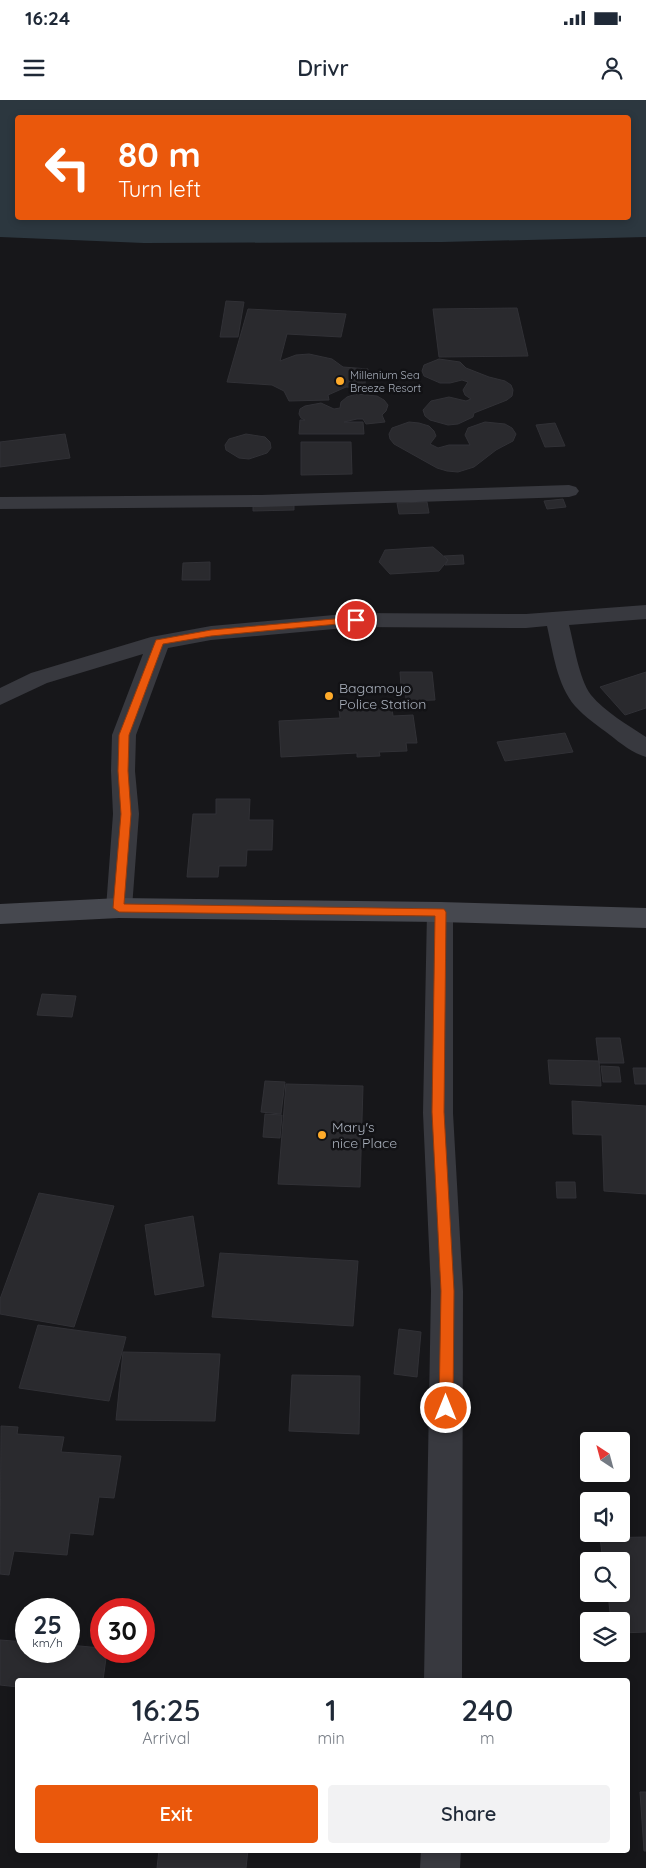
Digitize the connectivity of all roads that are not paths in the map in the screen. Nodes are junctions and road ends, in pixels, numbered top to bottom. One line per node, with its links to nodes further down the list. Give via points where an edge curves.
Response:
1 (569, 491): 2 (street, via 261,501)
2 (0, 503)
3 (646, 612): 4 (street)
4 (556, 620): 5 (street, via 356,620 211,633); 7 (street, via 580,696)
5 (159, 642): 6 (street, via 39,678); 8 (street, via 124,735 126,814)
6 (0, 697)
7 (646, 749)
8 (119, 908): 9 (main road); 10 (main road)
9 (440, 912): 11 (main road); 12 (street, via 438,1112 447,1291)
10 (0, 914)
11 (646, 918)
12 (443, 1678)
13 (441, 1853): 14 (street)
14 (440, 1868)

